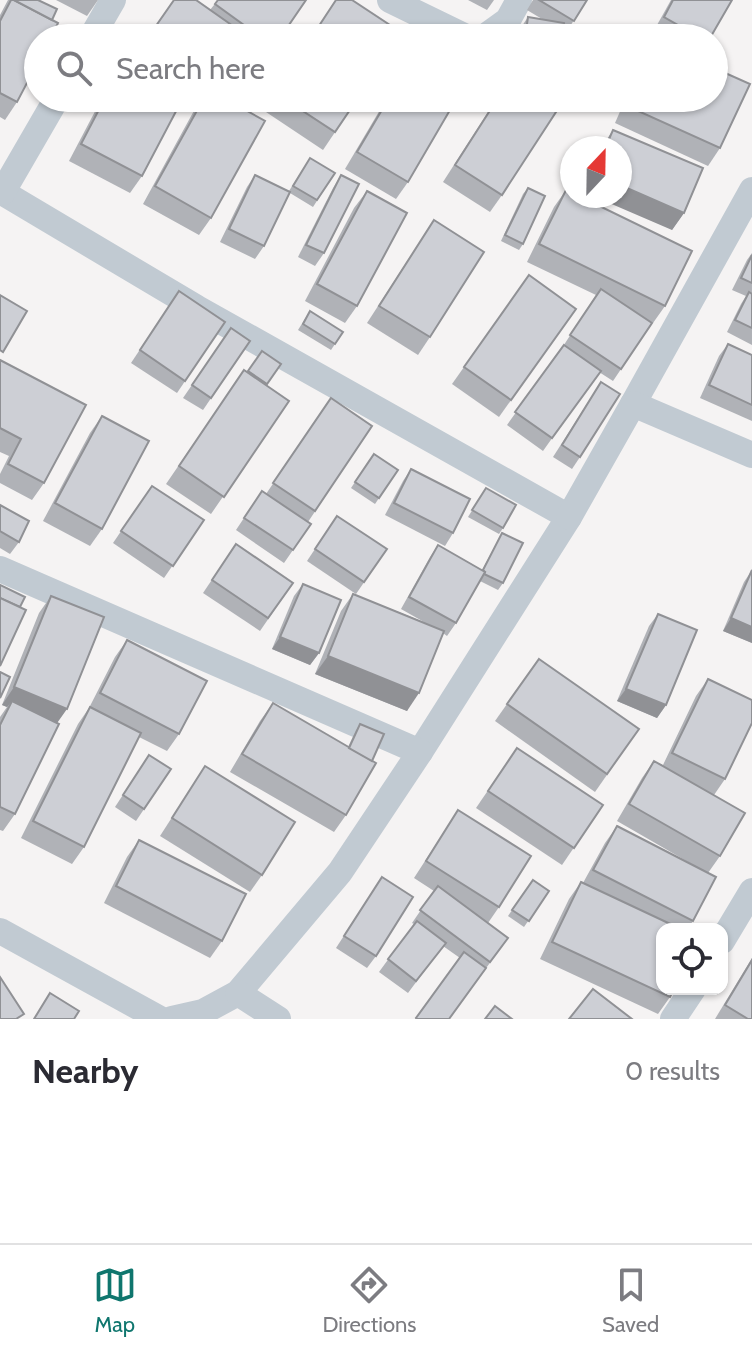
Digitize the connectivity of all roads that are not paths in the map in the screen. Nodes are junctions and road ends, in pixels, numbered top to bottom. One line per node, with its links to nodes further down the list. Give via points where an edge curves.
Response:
1 (113, 0): 4 (street)
2 (390, 0): 5 (street)
3 (519, 0): 6 (street)
4 (99, 24)
5 (439, 24)
6 (502, 24)
7 (49, 112): 9 (street)
8 (752, 190): 10 (street)
9 (1, 192): 12 (street)
10 (633, 404): 11 (street); 12 (street)
11 (752, 455)
12 (569, 517): 14 (street)
13 (0, 569): 14 (street)
14 (420, 752): 18 (street, via 340,872)
15 (752, 891): 17 (street)
16 (0, 931): 20 (street)
17 (728, 931)
18 (238, 993): 21 (street, via 203,1012); 22 (street)
19 (689, 995): 23 (street)
20 (160, 1019)
21 (172, 1019)
22 (278, 1019)
23 (673, 1019)

